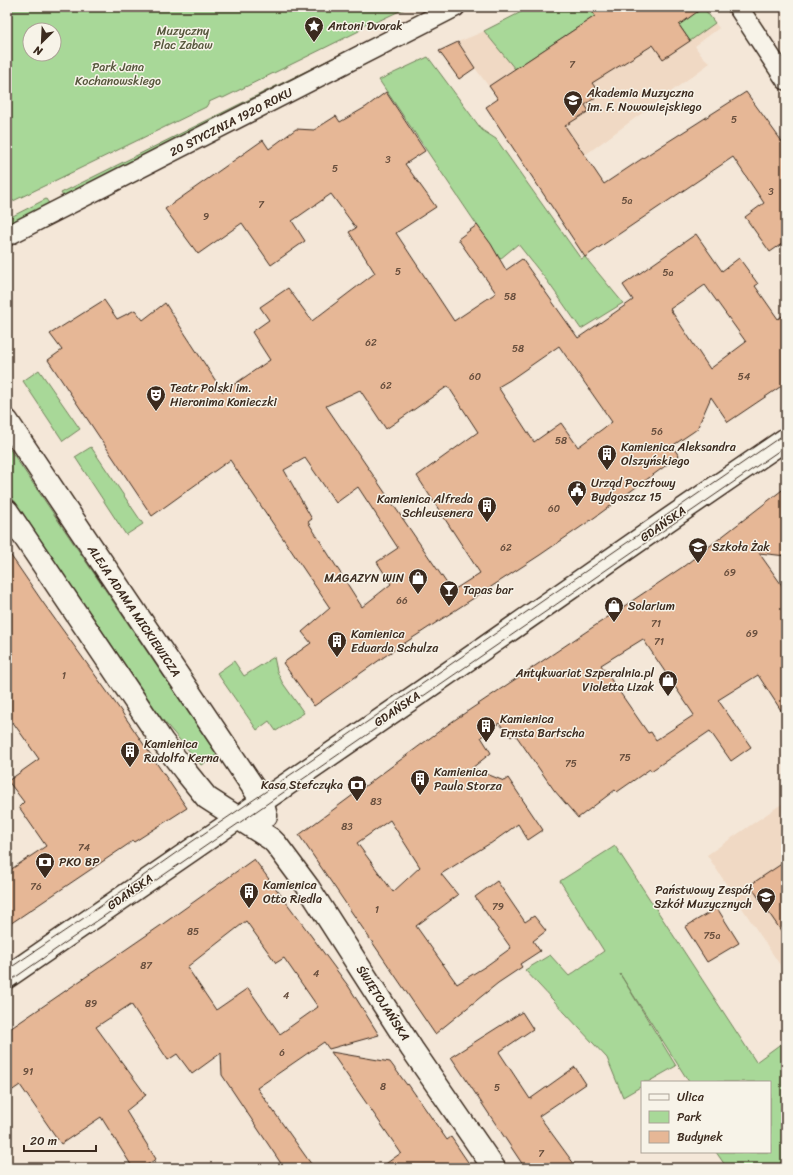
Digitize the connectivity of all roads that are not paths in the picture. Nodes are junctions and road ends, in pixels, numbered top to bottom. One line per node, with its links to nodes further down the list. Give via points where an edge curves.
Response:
1 (455, 7): 4 (street, 20 STYCZNIA 1920 ROKU)
2 (738, 7): 3 (street)
3 (786, 80)
4 (7, 236)
5 (7, 421): 8 (street, ALEJA ADAMA MICKIEWICZA)
6 (786, 439): 8 (street, GDAŃSKA)
7 (7, 511): 9 (street, via 185,771 207,798)
8 (262, 801): 9 (street, GDAŃSKA); 10 (street, ŚWIĘTOJAŃSKA)
9 (238, 818): 10 (street, ŚWIĘTOJAŃSKA); 11 (street, GDAŃSKA)
10 (271, 838): 12 (street, ŚWIĘTOJAŃSKA, via 308,887 412,1049)
11 (7, 977)
12 (494, 1168)

